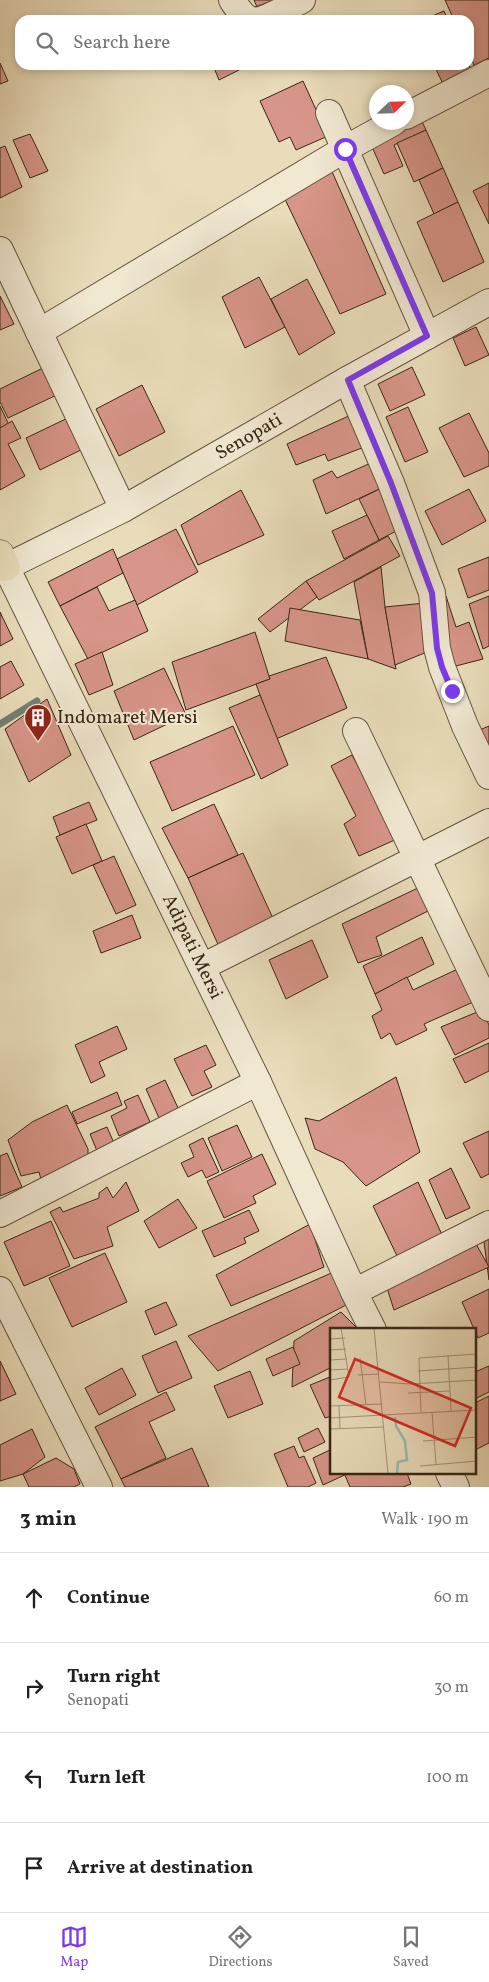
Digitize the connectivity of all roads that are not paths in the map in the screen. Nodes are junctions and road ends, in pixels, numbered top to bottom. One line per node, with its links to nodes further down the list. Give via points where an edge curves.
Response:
1 (232, 0): 3 (street)
2 (302, 0): 4 (street)
3 (244, 15)
4 (269, 15)
5 (489, 73): 6 (street)
6 (414, 112)
7 (329, 114): 9 (street)
8 (379, 130): 9 (street)
9 (345, 149): 12 (street); 13 (street)
10 (0, 250): 12 (street)
11 (486, 310): 13 (street, Senopati)
12 (39, 332): 15 (street)
13 (427, 336): 14 (street, Senopati)
14 (348, 380): 15 (street, Senopati); 18 (street, via 432,593 442,667)
15 (123, 509): 16 (street, Senopati)
16 (2, 564): 21 (street, Adipati Mersi)
17 (356, 732): 20 (street)
18 (489, 776)
19 (489, 822): 20 (street)
20 (416, 857): 21 (street); 22 (street)
21 (202, 966): 23 (street, Adipati Mersi)
22 (489, 1008)
23 (258, 1082): 24 (street); 27 (street, Adipati Mersi)
24 (0, 1214)
25 (489, 1224): 27 (street)
26 (0, 1290): 30 (street)
27 (354, 1292): 28 (street, Adipati Mersi)
28 (372, 1328)
29 (450, 1474): 31 (street)
30 (99, 1487)
31 (456, 1487)

